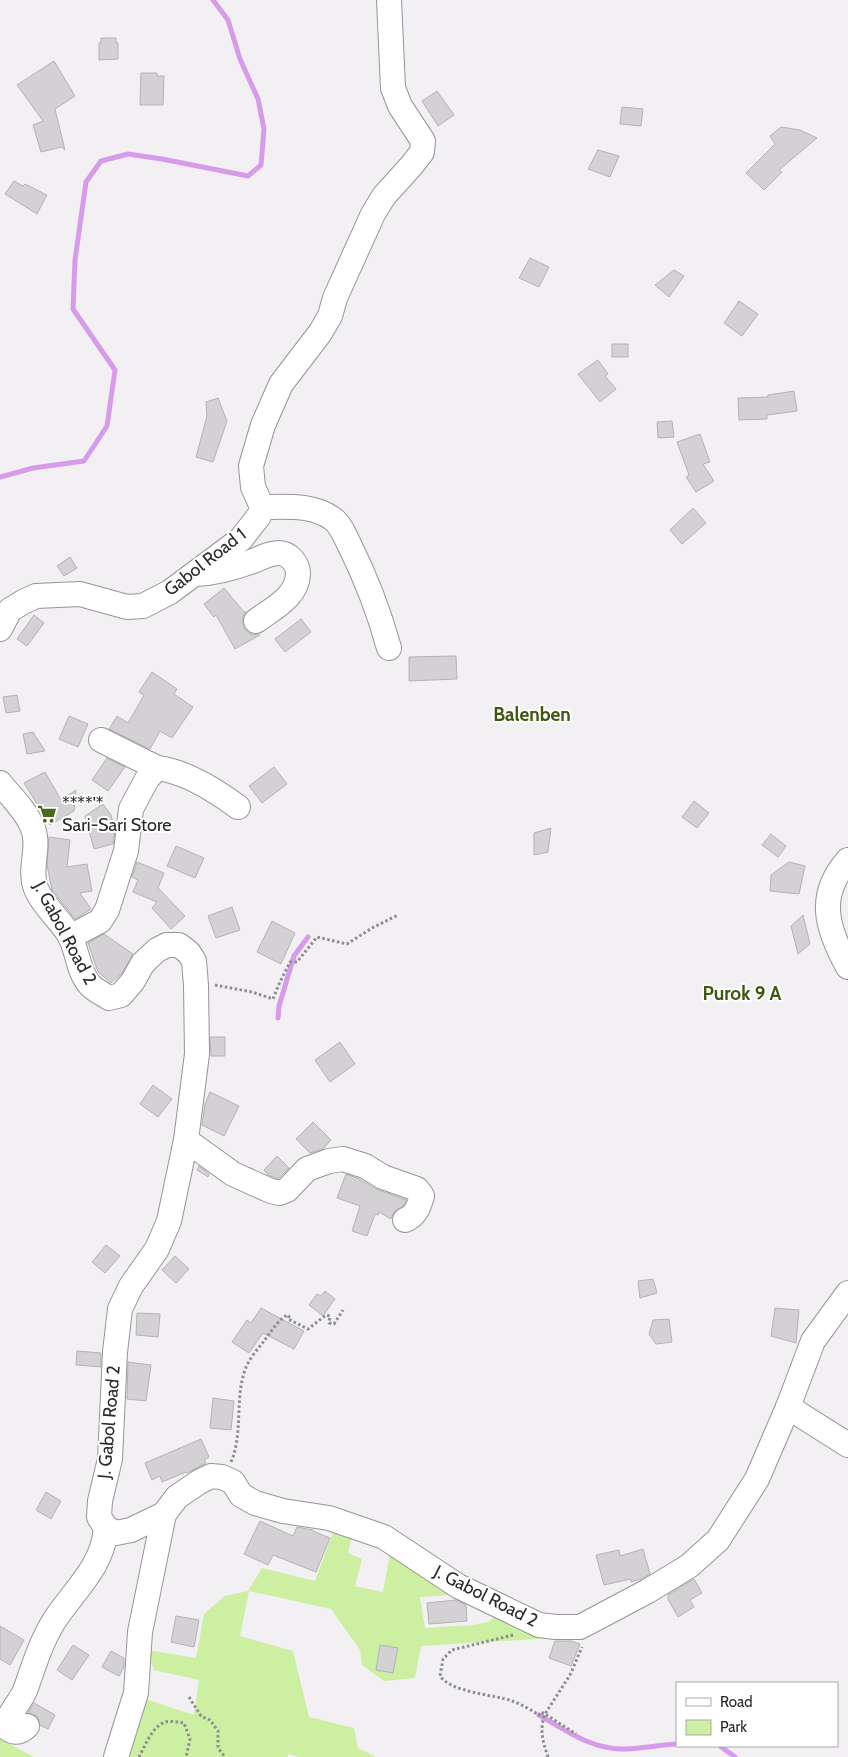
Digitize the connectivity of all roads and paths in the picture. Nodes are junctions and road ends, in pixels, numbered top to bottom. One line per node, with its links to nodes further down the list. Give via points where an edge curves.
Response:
1 (389, 0): 2 (street, via 393,88 400,106 423,141 422,152 384,196 373,214 330,316 281,384 263,425 251,466 253,487)
2 (262, 507): 3 (street, Gabol Road 1, via 259,516 241,538); 6 (street, via 306,508 334,520 357,559 378,610)
3 (195, 574): 4 (street, via 214,574 270,554 281,553 290,557 298,567 296,584 286,599); 5 (street, Gabol Road 1, via 143,606 127,607 80,594 36,596 10,610)
4 (256, 621)
5 (0, 629)
6 (389, 648)
7 (101, 740): 8 (street)
8 (157, 768): 10 (street, via 188,778); 13 (street, via 147,778 130,809 126,851 107,910 100,921)
9 (0, 783): 13 (street, J. Gabol Road 2, via 27,815 37,838 35,886)
10 (238, 807)
11 (848, 860): 14 (street, via 833,884 827,903 828,924)
12 (398, 915): 15 (path, via 347,944 317,938 296,962 290,962 273,999 252,992)
13 (70, 937): 15 (street, J. Gabol Road 2, via 84,976 90,985 109,998 121,995 144,963 167,945 178,945 189,952 194,960)
14 (848, 967)
15 (196, 985): 16 (street, J. Gabol Road 2, via 196,1054)
16 (186, 1140): 17 (street, via 233,1174 279,1193 307,1169 329,1161 343,1159 365,1166 417,1190 422,1196 419,1207 411,1218); 24 (street, J. Gabol Road 2, via 169,1221 157,1249 131,1286 120,1309 110,1459 100,1501 99,1517)
17 (405, 1220)
18 (848, 1293): 20 (street, J. Gabol Road 2, via 813,1341)
19 (343, 1310): 22 (path, via 334,1324 329,1323 330,1316 326,1315 308,1329 288,1319 287,1315 281,1318 259,1348 244,1373 236,1446)
20 (788, 1407): 21 (street); 22 (street, J. Gabol Road 2, via 757,1479 718,1540 689,1566 580,1627 539,1625 458,1586 384,1537 328,1518 255,1503 241,1494 233,1482)
21 (848, 1444)
22 (222, 1477): 23 (street, via 211,1476 186,1489)
23 (164, 1514): 24 (street, via 131,1530 116,1533); 31 (street, via 140,1632 136,1693)
24 (106, 1528): 29 (street, via 105,1542 97,1559 53,1622 38,1650 25,1690 7,1722 8,1729 14,1732)
25 (517, 1635): 28 (path, via 452,1650 443,1659 440,1676 443,1681 468,1691 511,1700 539,1715 541,1712)
26 (578, 1651): 28 (path, via 569,1676)
27 (189, 1697): 34 (path, via 201,1716 210,1720 218,1730 218,1748)
28 (545, 1714): 30 (path); 35 (path, via 541,1732)
29 (27, 1726)
30 (576, 1734)
31 (116, 1757)
32 (140, 1757): 33 (path, via 153,1732 163,1723 172,1722 184,1723 190,1739)
33 (186, 1757)
34 (224, 1757)
35 (548, 1757)

